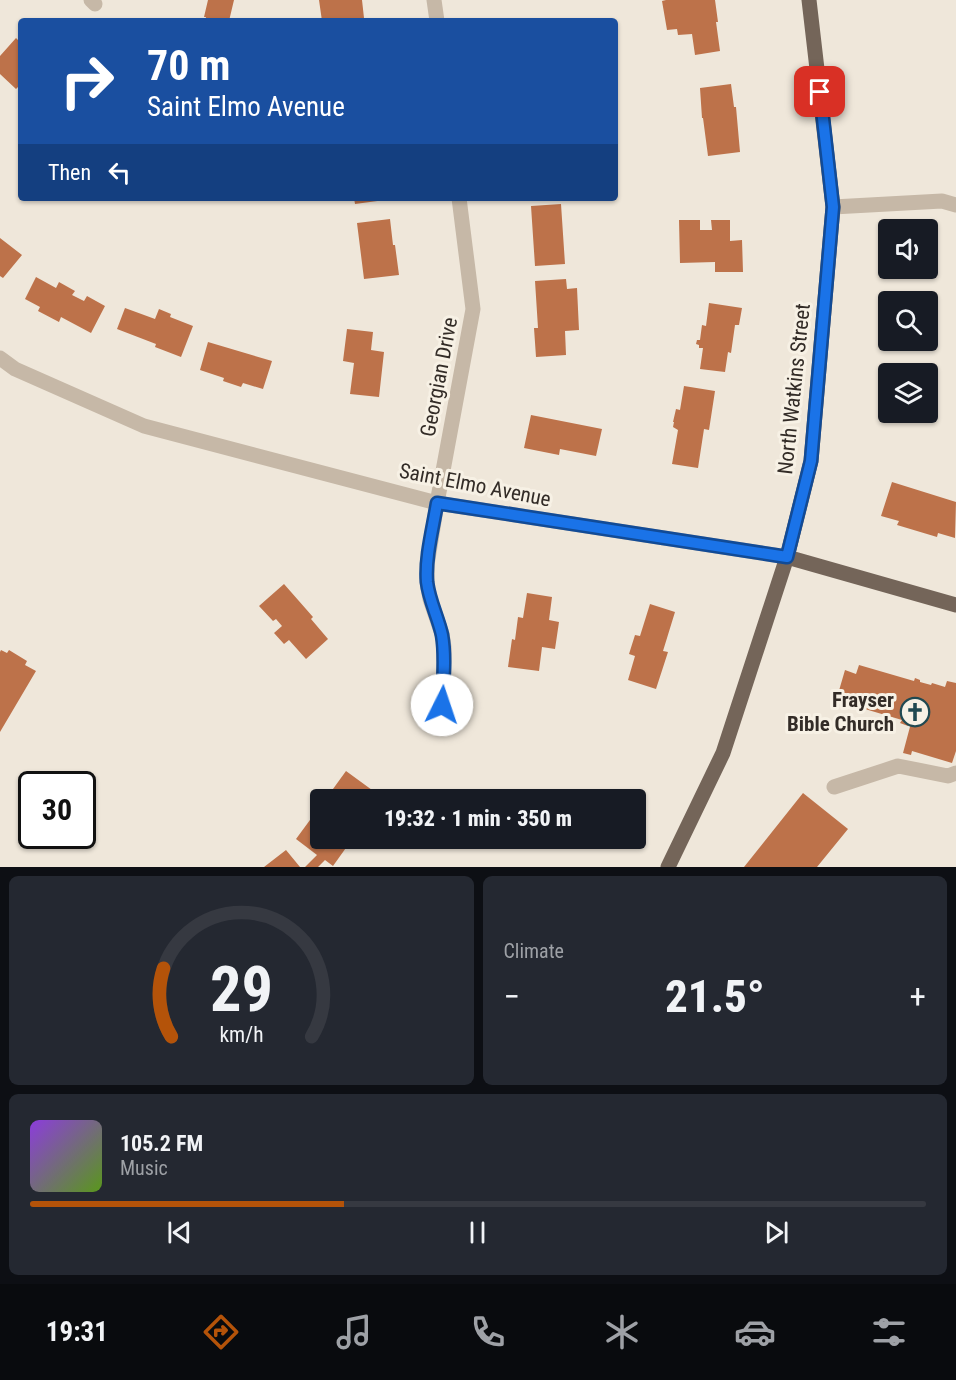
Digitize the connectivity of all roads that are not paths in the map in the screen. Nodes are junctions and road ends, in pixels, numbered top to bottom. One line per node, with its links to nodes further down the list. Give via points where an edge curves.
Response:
1 (434, 0): 3 (street)
2 (809, 0): 6 (main road, North Watkins Street)
3 (437, 18)
4 (459, 201): 8 (street, Georgian Drive, via 473,309)
5 (956, 205): 6 (street, via 942,201)
6 (833, 207): 9 (main road, North Watkins Street, via 811,461)
7 (0, 358): 8 (street, Saint Elmo Avenue, via 15,369 144,426)
8 (437, 503): 9 (street, Saint Elmo Avenue); 11 (street, Georgian Drive, via 427,582 444,647)
9 (787, 557): 10 (main road, Saint Elmo Avenue); 14 (main road, North Watkins Street, via 723,753)
10 (956, 605)
11 (442, 705)
12 (956, 773): 13 (street, via 948,776 898,766)
13 (834, 788)
14 (668, 867)

